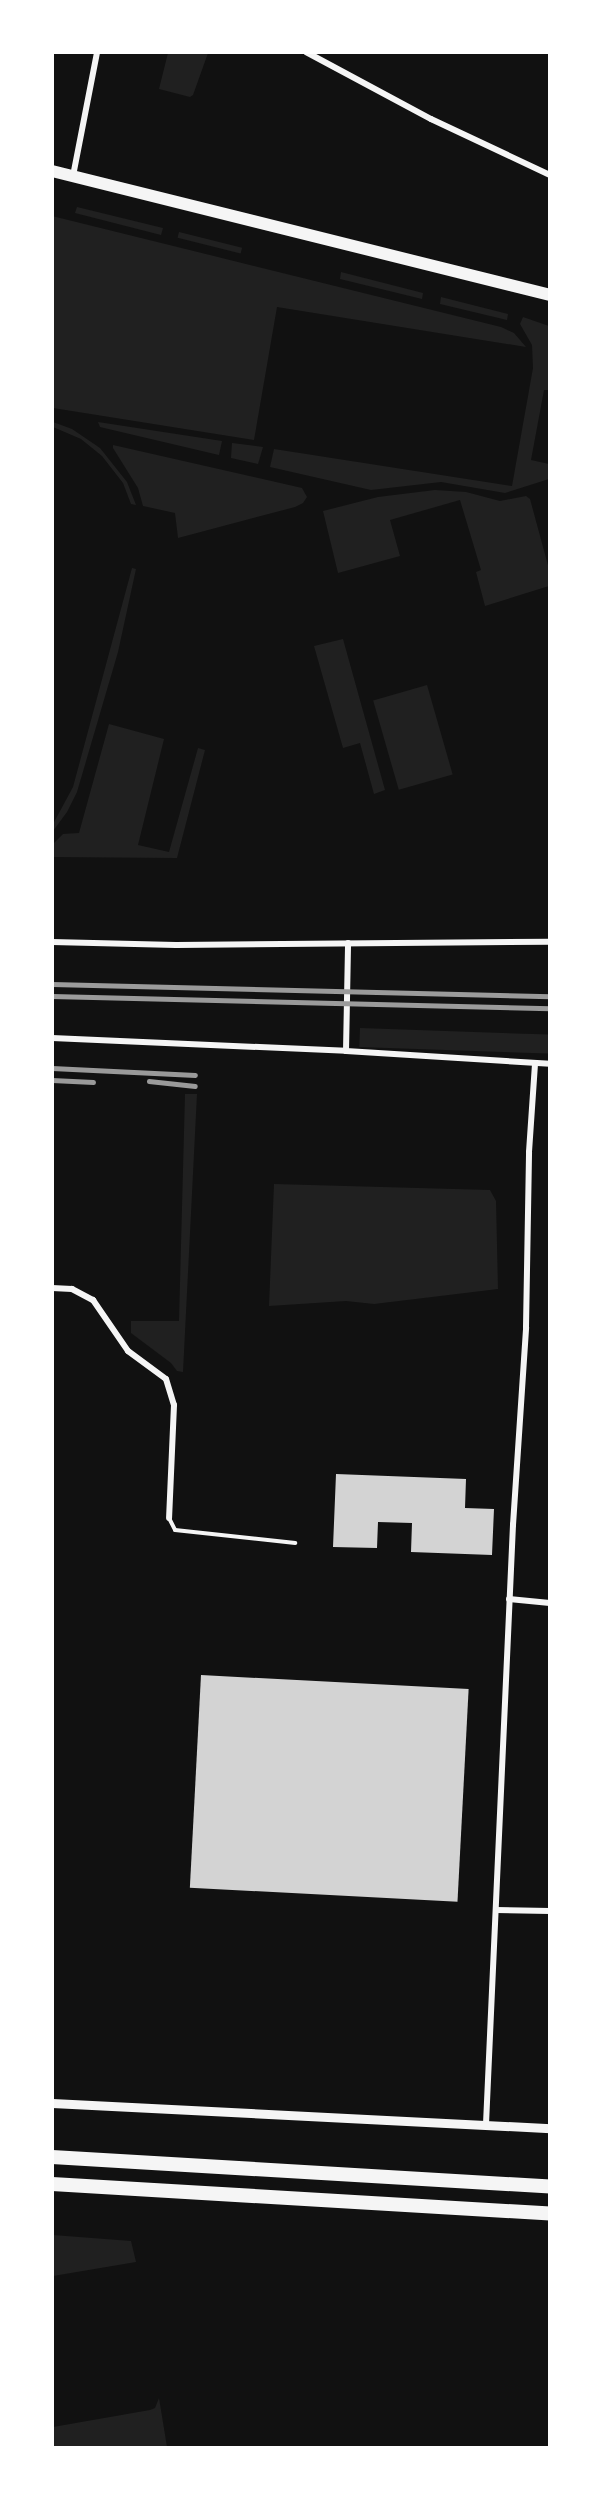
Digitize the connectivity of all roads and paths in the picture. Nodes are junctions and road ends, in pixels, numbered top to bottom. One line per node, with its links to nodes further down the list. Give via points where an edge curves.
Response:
1 (98, 52): 4 (street)
2 (306, 52): 5 (street)
3 (52, 171): 4 (main road)
4 (73, 176): 6 (main road)
5 (549, 176)
6 (549, 295)
7 (52, 942): 9 (street)
8 (549, 942): 9 (street)
9 (348, 943): 11 (street)
10 (52, 1038): 11 (street)
11 (346, 1051): 12 (street)
12 (535, 1063): 13 (street); 17 (street, via 526,1327)
13 (549, 1064)
14 (52, 1288): 15 (street, via 72,1289 93,1300 128,1351 166,1378 174,1405)
15 (169, 1518): 16 (lane, via 175,1530)
16 (295, 1543)
17 (509, 1599): 18 (street); 19 (street)
18 (549, 1603)
19 (496, 1910): 20 (street); 22 (street)
20 (549, 1911)
21 (52, 2103): 22 (street)
22 (486, 2124): 23 (street)
23 (549, 2128)
24 (52, 2157): 26 (highway)
25 (52, 2184): 27 (highway)
26 (549, 2187)
27 (549, 2214)

